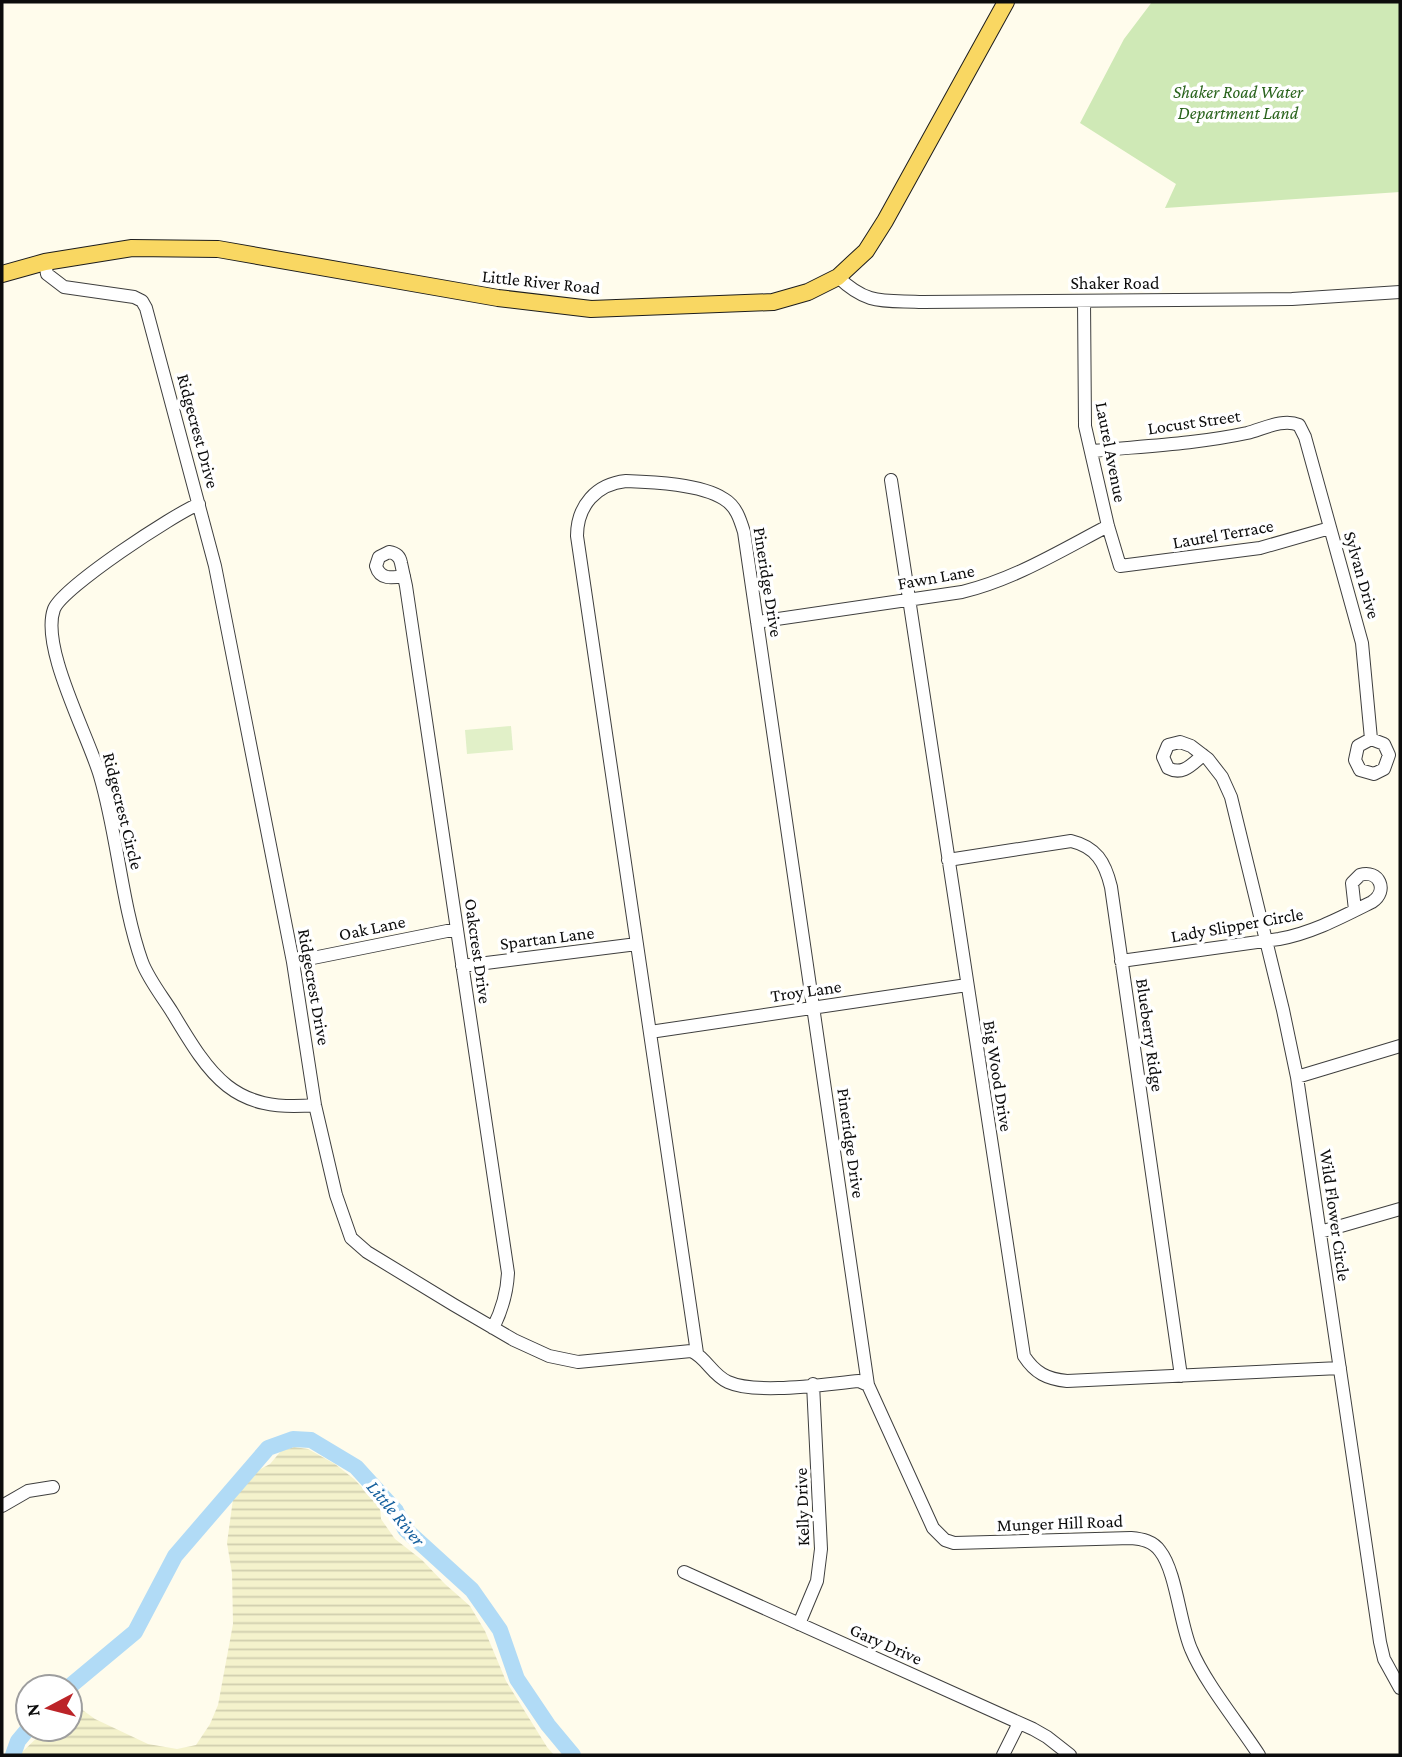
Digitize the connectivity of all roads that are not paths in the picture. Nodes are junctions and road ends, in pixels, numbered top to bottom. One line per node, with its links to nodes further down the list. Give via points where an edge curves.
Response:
1 (1006, 2): 4 (main road, Little River Road, via 885,221 866,251)
2 (45, 262): 3 (main road, Little River Road); 4 (main road, Little River Road, via 132,248 218,249 498,298 591,309 773,302 808,292); 10 (street, Ridgecrest Drive, via 47,274 64,287 142,301)
3 (2, 274)
4 (838, 276): 6 (street, Shaker Road, via 859,295 873,300)
5 (1400, 292): 6 (street, Shaker Road, via 1292,299)
6 (1084, 301): 8 (street, Laurel Avenue, via 1083,400)
7 (1299, 425): 8 (street, Locust Street, via 1284,423 1204,440); 12 (street, Sylvan Drive)
8 (1092, 451): 11 (street, Laurel Avenue)
9 (891, 480): 15 (street, Big Wood Drive)
10 (199, 504): 25 (street, Ridgecrest Drive); 32 (street, Ridgecrest Circle, via 110,559 59,601 51,623 54,651 100,776 135,936 154,985 200,1059 226,1085 269,1105)
11 (1108, 526): 13 (street, Laurel Avenue); 15 (street, Fawn Lane, via 987,586)
12 (1330, 528): 13 (street, Laurel Terrace, via 1260,548); 17 (street, Sylvan Drive, via 1362,643)
13 (1120, 566)
14 (404, 576): 21 (street, Oakcrest Drive)
15 (909, 600): 16 (street, Fawn Lane); 19 (street, Big Wood Drive)
16 (757, 622): 23 (street, Pineridge Drive, via 744,531 726,499 707,491 626,481 604,487 584,505 577,536); 28 (street, Pineridge Drive)
17 (1371, 739)
18 (1203, 755): 22 (street, Wild Flower Circle, via 1222,777 1231,797)
19 (948, 860): 24 (street, Blueberry Ridge, via 1070,841 1088,846 1108,874); 27 (street, Big Wood Drive)
20 (1355, 910): 22 (street, Lady Slipper Circle, via 1303,934)
21 (457, 929): 25 (street, Oak Lane); 26 (street, Oakcrest Drive)
22 (1266, 941): 24 (street, Lady Slipper Circle); 31 (street, Wild Flower Circle)
23 (637, 944): 26 (street, Spartan Lane); 29 (street, Pineridge Drive)
24 (1121, 961): 38 (street, Blueberry Ridge)
25 (293, 962): 32 (street, Ridgecrest Drive)
26 (462, 966): 35 (street, Oakcrest Drive, via 508,1273 504,1305)
27 (967, 985): 28 (street, Troy Lane); 38 (street, Big Wood Drive, via 1024,1356 1045,1377 1067,1381)
28 (813, 1008): 29 (street, Troy Lane); 40 (street, Pineridge Drive)
29 (650, 1032): 36 (street, Pineridge Drive)
30 (1400, 1045): 31 (street)
31 (1297, 1077): 34 (street, Wild Flower Circle)
32 (316, 1105): 35 (street, Ridgecrest Drive, via 336,1195 351,1238)
33 (1400, 1209): 34 (street)
34 (1320, 1231): 37 (street, Wild Flower Circle)
35 (493, 1328): 36 (street, Ridgecrest Drive, via 549,1356 578,1362)
36 (696, 1353): 39 (street, via 712,1372 730,1383 753,1388)
37 (1340, 1368): 38 (street, Big Wood Drive); 45 (street, Wild Flower Circle, via 1380,1642)
38 (1181, 1376)
39 (813, 1384): 40 (street, via 859,1381); 44 (street, Kelly Drive, via 821,1556 817,1581)
40 (868, 1385): 49 (street, Munger Hill Road, via 933,1528 945,1540 966,1544 1131,1538 1156,1546 1168,1568 1192,1651)
41 (53, 1487): 42 (street, via 28,1491)
42 (2, 1506)
43 (684, 1572): 44 (street, Gary Drive)
44 (799, 1624): 46 (street, Gary Drive)
45 (1400, 1688)
46 (1019, 1723): 47 (street); 48 (street, Gary Drive)
47 (1003, 1755)
48 (1070, 1755)
49 (1259, 1755)

